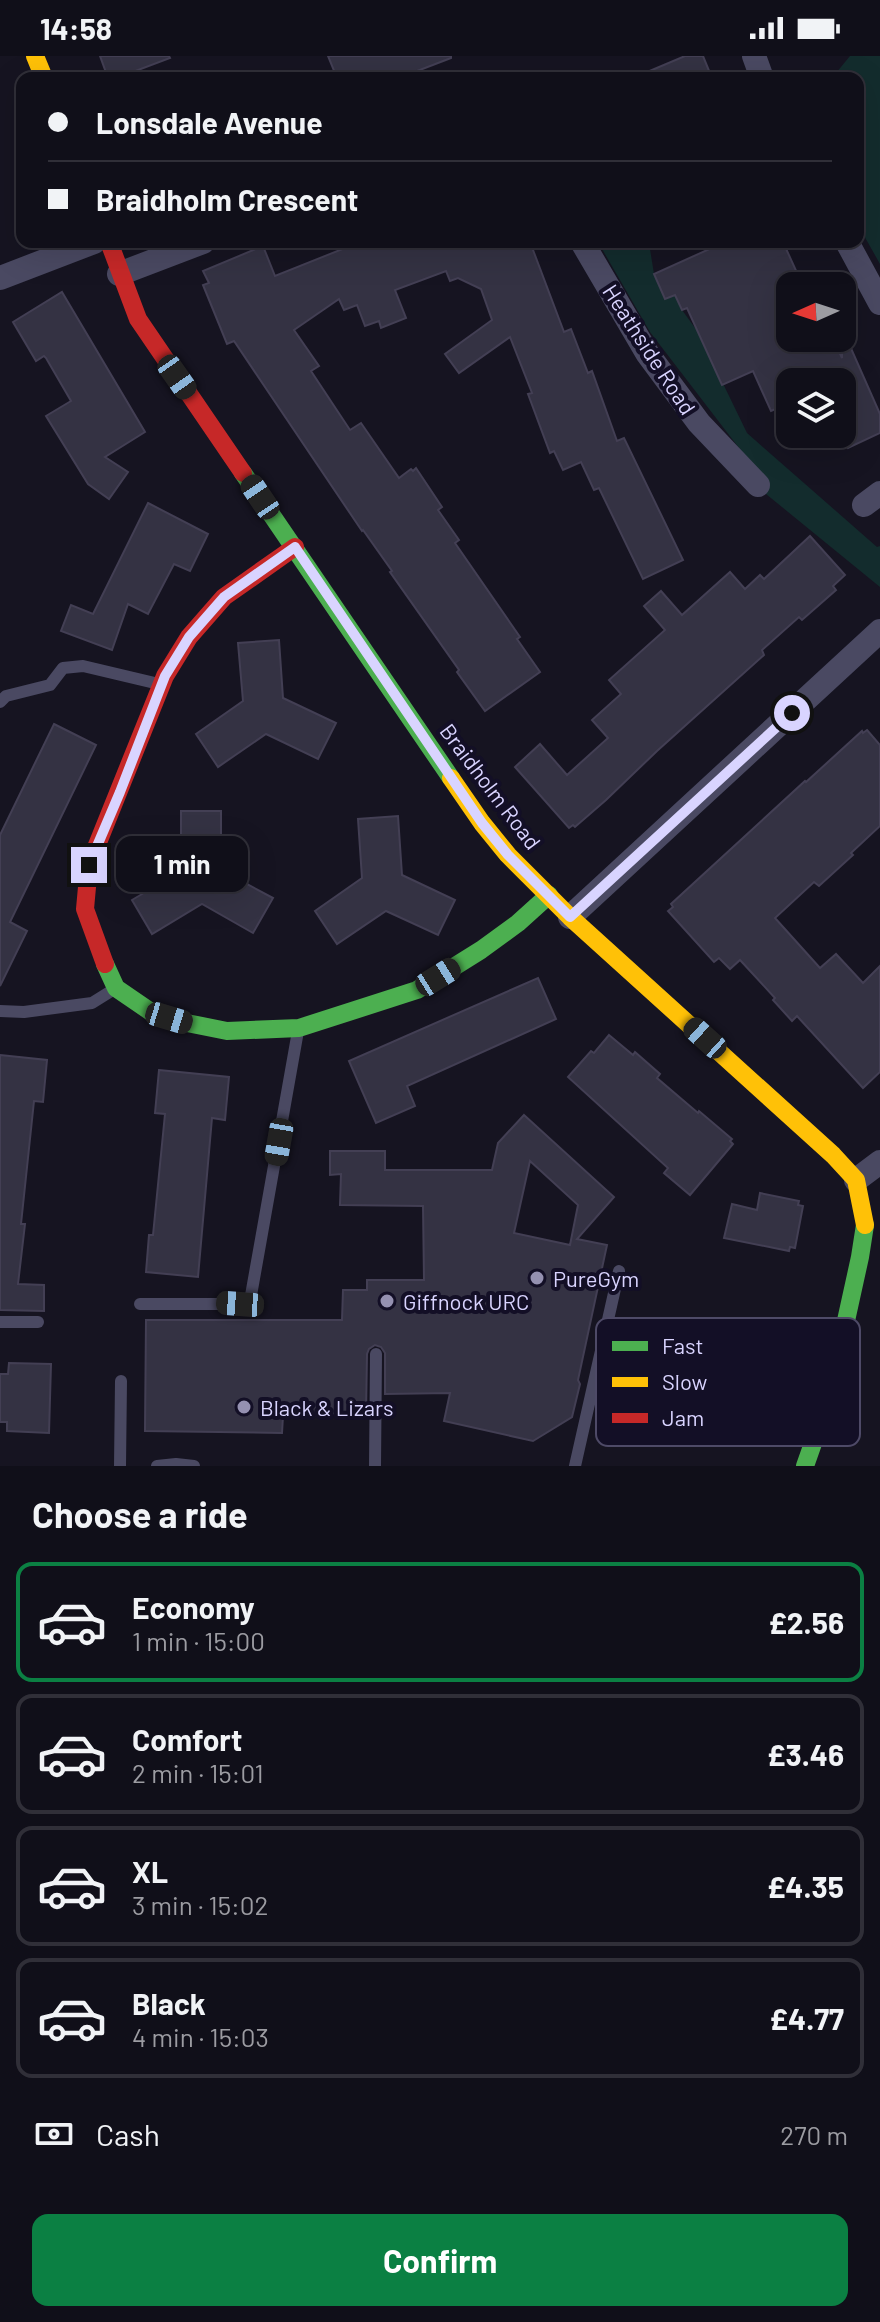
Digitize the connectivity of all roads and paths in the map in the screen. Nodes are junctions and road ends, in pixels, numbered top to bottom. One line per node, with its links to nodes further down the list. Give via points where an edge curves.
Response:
1 (78, 248): 7 (street)
2 (111, 248): 6 (street, Braidholm Road)
3 (187, 248): 6 (street)
4 (586, 248): 9 (street, Heathside Road, via 647,353 699,423)
5 (850, 248): 8 (street)
6 (119, 274): 10 (street, Braidholm Road, via 138,319)
7 (0, 278)
8 (880, 303)
9 (758, 485)
10 (295, 547): 12 (street, via 224,597 189,637); 14 (street, Braidholm Road, via 482,823)
11 (880, 631): 15 (street)
12 (162, 685): 13 (lane, via 83,666 63,668 50,685); 16 (street, via 89,865 85,909)
13 (0, 702)
14 (549, 895): 15 (street, Braidholm Road); 18 (street, via 481,950 417,990)
15 (570, 917): 20 (street, Braidholm Road)
16 (116, 988): 17 (lane, via 92,1003); 18 (street, via 151,1012 187,1023 227,1031)
17 (0, 1011)
18 (299, 1028): 22 (lane, via 250,1301)
19 (880, 1162): 20 (street)
20 (856, 1180): 24 (street, via 865,1223)
21 (619, 1271): 23 (lane)
22 (140, 1304)
23 (608, 1318)
24 (847, 1318)
25 (0, 1322): 26 (lane)
26 (38, 1322)
27 (376, 1354): 36 (lane)
28 (596, 1373): 37 (lane)
29 (121, 1381): 33 (lane)
30 (812, 1446): 38 (street)
31 (831, 1446): 32 (street)
32 (831, 1452)
33 (120, 1466)
34 (157, 1466): 35 (lane)
35 (194, 1466)
36 (375, 1466)
37 (575, 1466)
38 (805, 1466)

